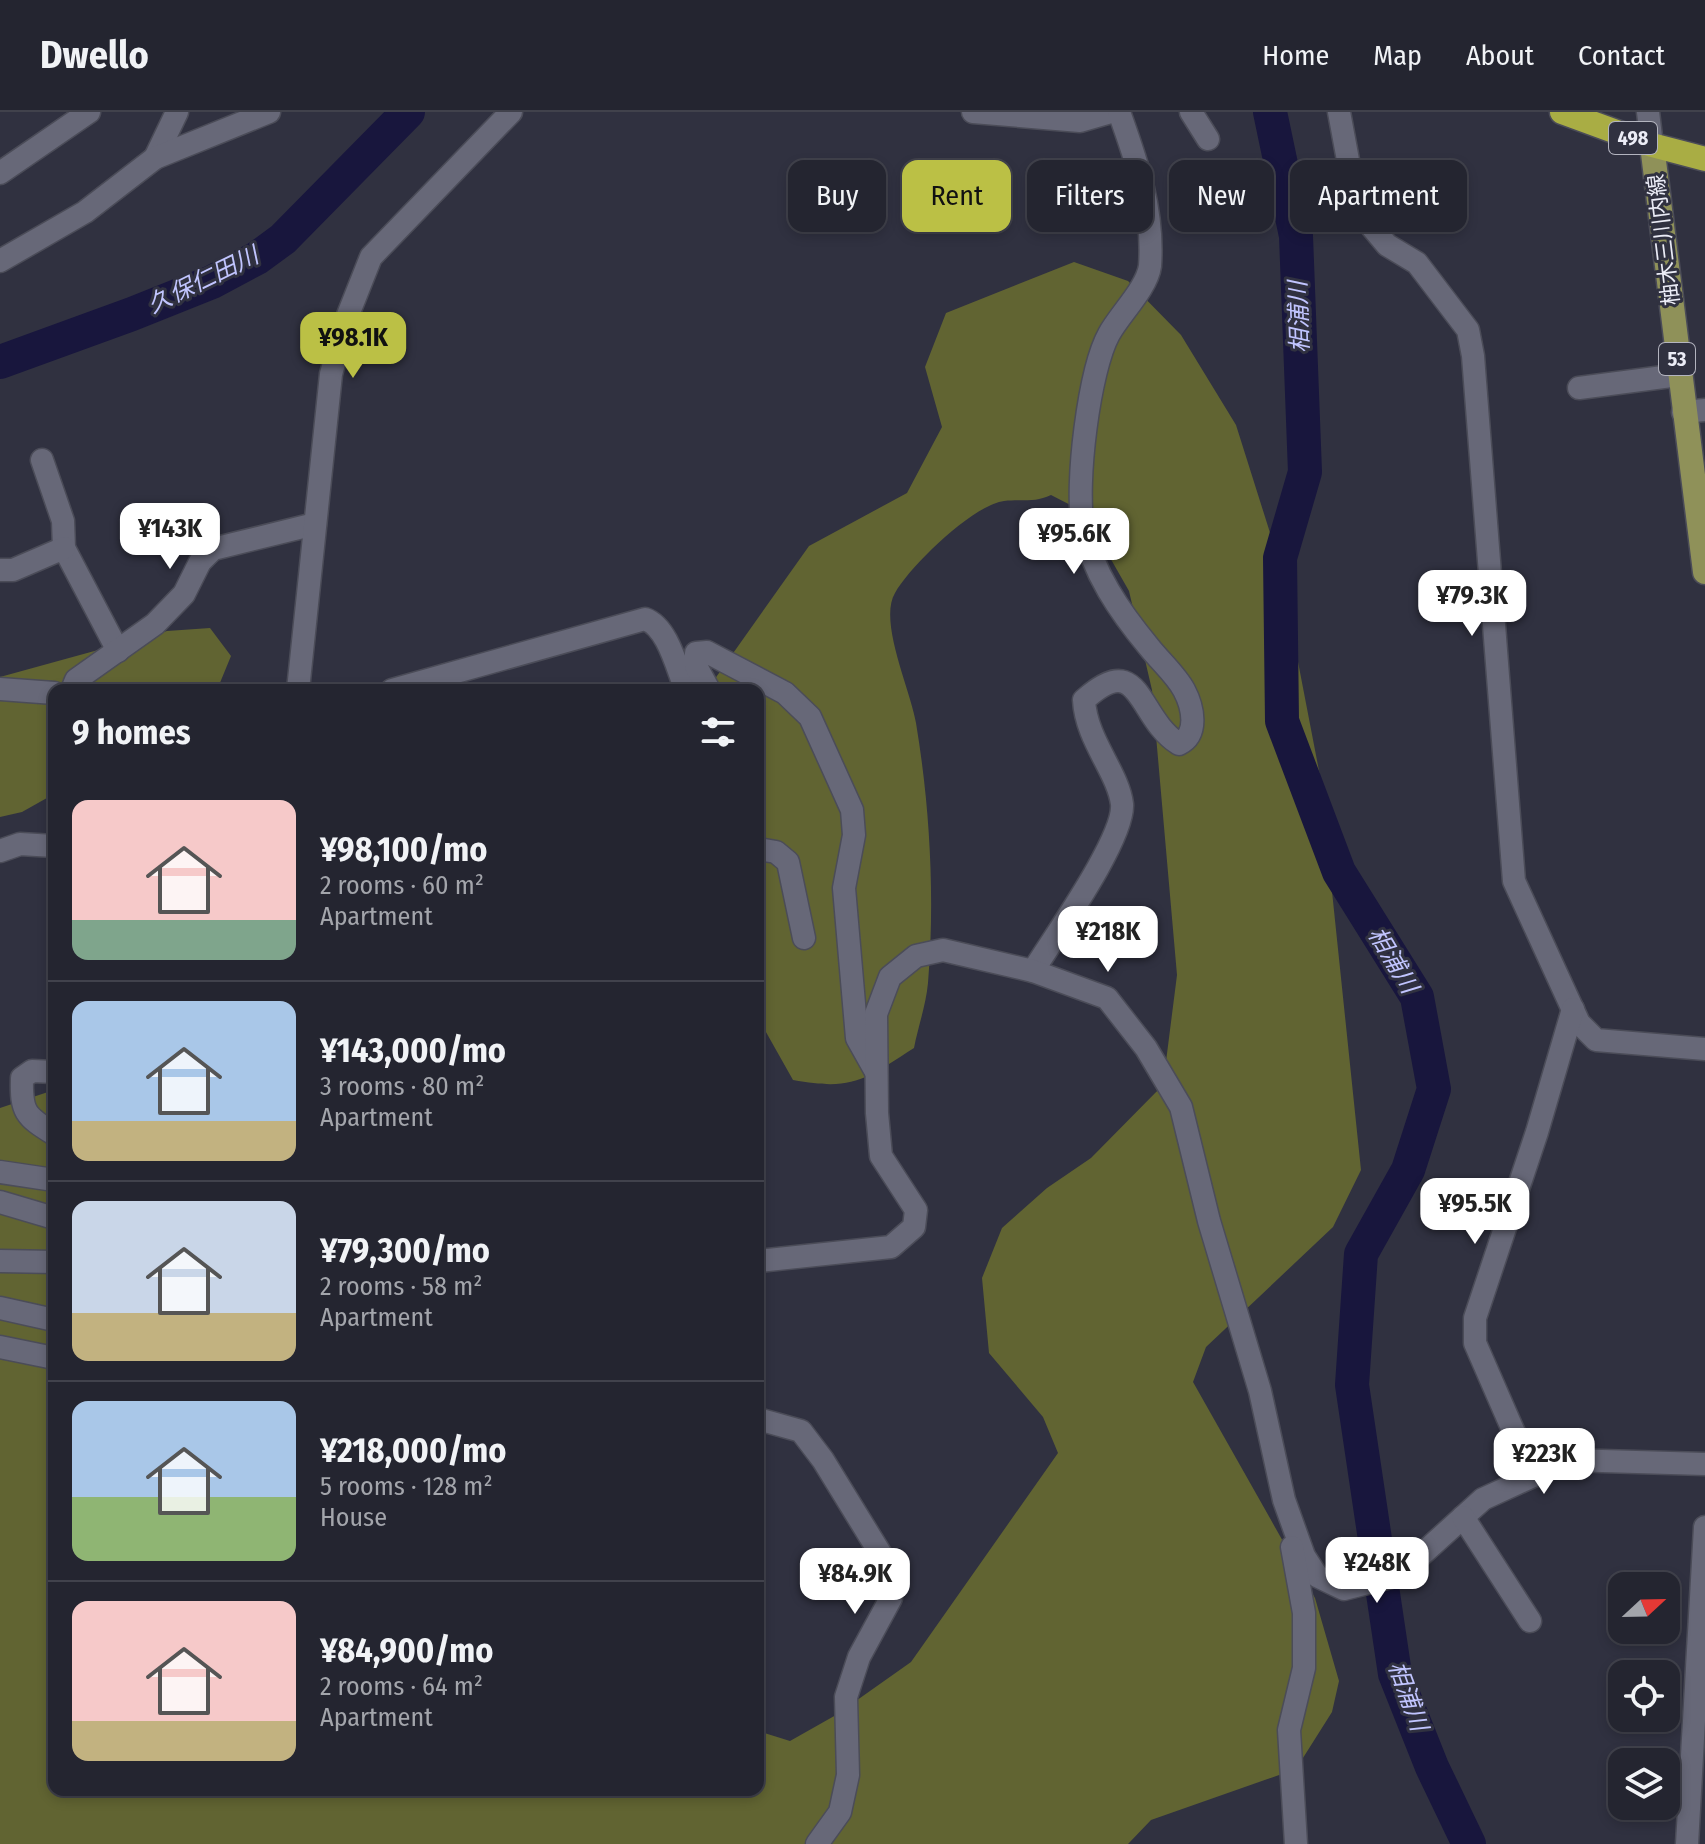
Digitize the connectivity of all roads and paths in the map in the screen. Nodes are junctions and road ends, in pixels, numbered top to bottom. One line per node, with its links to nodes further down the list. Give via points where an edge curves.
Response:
1 (89, 112): 17 (street)
2 (177, 112): 15 (street)
3 (269, 112): 15 (street)
4 (511, 112): 23 (street, via 371,257 331,374)
5 (973, 112): 12 (street)
6 (1111, 112): 12 (street, via 1080,121)
7 (1119, 112): 39 (street, via 1144,181 1150,269 1107,337 1097,374 1080,473 1083,525 1098,573 1131,625 1183,689 1193,726 1179,744 1166,735 1132,685 1118,678 1105,681 1084,700 1085,718 1122,803 1119,830)
8 (1191, 112): 13 (street)
9 (1339, 112): 40 (street, via 1353,187 1366,220 1387,245 1417,263 1468,330 1514,881)
10 (1562, 112): 14 (highway, 498)
11 (1648, 112): 14 (street)
12 (1008, 113)
13 (1208, 139)
14 (1652, 145): 16 (highway, 498); 19 (main road, 柚木三川内線 / 53)
15 (155, 158): 18 (street, via 85,212)
16 (1705, 159)
17 (0, 173)
18 (0, 261)
19 (1679, 375): 20 (street); 21 (main road, 柚木三川内線 / 53)
20 (1579, 388)
21 (1694, 411): 26 (main road, 柚木三川内線 / 53)
22 (42, 460): 24 (street, via 63,521)
23 (315, 524): 27 (street, via 213,549 184,594); 29 (street)
24 (64, 548): 25 (street, via 13,570); 27 (street)
25 (0, 570)
26 (1705, 572)
27 (118, 651): 28 (street)
28 (74, 684)
29 (299, 684)
30 (413, 684): 31 (street, via 645,619 665,638)
31 (684, 684)
32 (706, 684): 43 (street, via 696,653 707,652 785,693 810,717 852,810 854,835 844,888 857,1038)
33 (0, 689): 34 (street)
34 (48, 693)
35 (48, 846): 37 (street, via 20,844)
36 (764, 850): 38 (street, via 788,862)
37 (0, 851)
38 (804, 938)
39 (1033, 971): 43 (street, via 943,950 916,956 890,977 876,1014); 60 (street, via 1107,998 1146,1048 1181,1107)
40 (1573, 1009): 41 (street, via 1596,1040); 58 (street, via 1475,1318 1475,1343)
41 (1705, 1049)
42 (48, 1072): 44 (street, via 32,1071 22,1078 22,1106)
43 (876, 1073): 49 (street, via 881,1156 916,1210 914,1227 891,1247)
44 (48, 1130)
45 (0, 1172): 46 (street)
46 (48, 1179)
47 (0, 1202): 48 (street)
48 (48, 1216)
49 (764, 1260)
50 (0, 1261): 51 (street)
51 (48, 1262)
52 (0, 1308): 53 (street)
53 (48, 1319)
54 (0, 1347): 55 (street)
55 (48, 1357)
56 (764, 1421): 63 (street, via 801,1431 823,1460 885,1561 891,1598 859,1657 846,1697 848,1775 840,1812)
57 (1705, 1464): 58 (street, via 1568,1460)
58 (1533, 1476): 59 (street, via 1483,1499)
59 (1463, 1517): 60 (street, via 1399,1575 1344,1589 1317,1576); 62 (street)
60 (1293, 1525): 64 (street, via 1304,1613 1304,1668 1289,1730)
61 (1705, 1527): 65 (street)
62 (1530, 1621)
63 (817, 1844)
64 (1296, 1844)
65 (1687, 1844)

